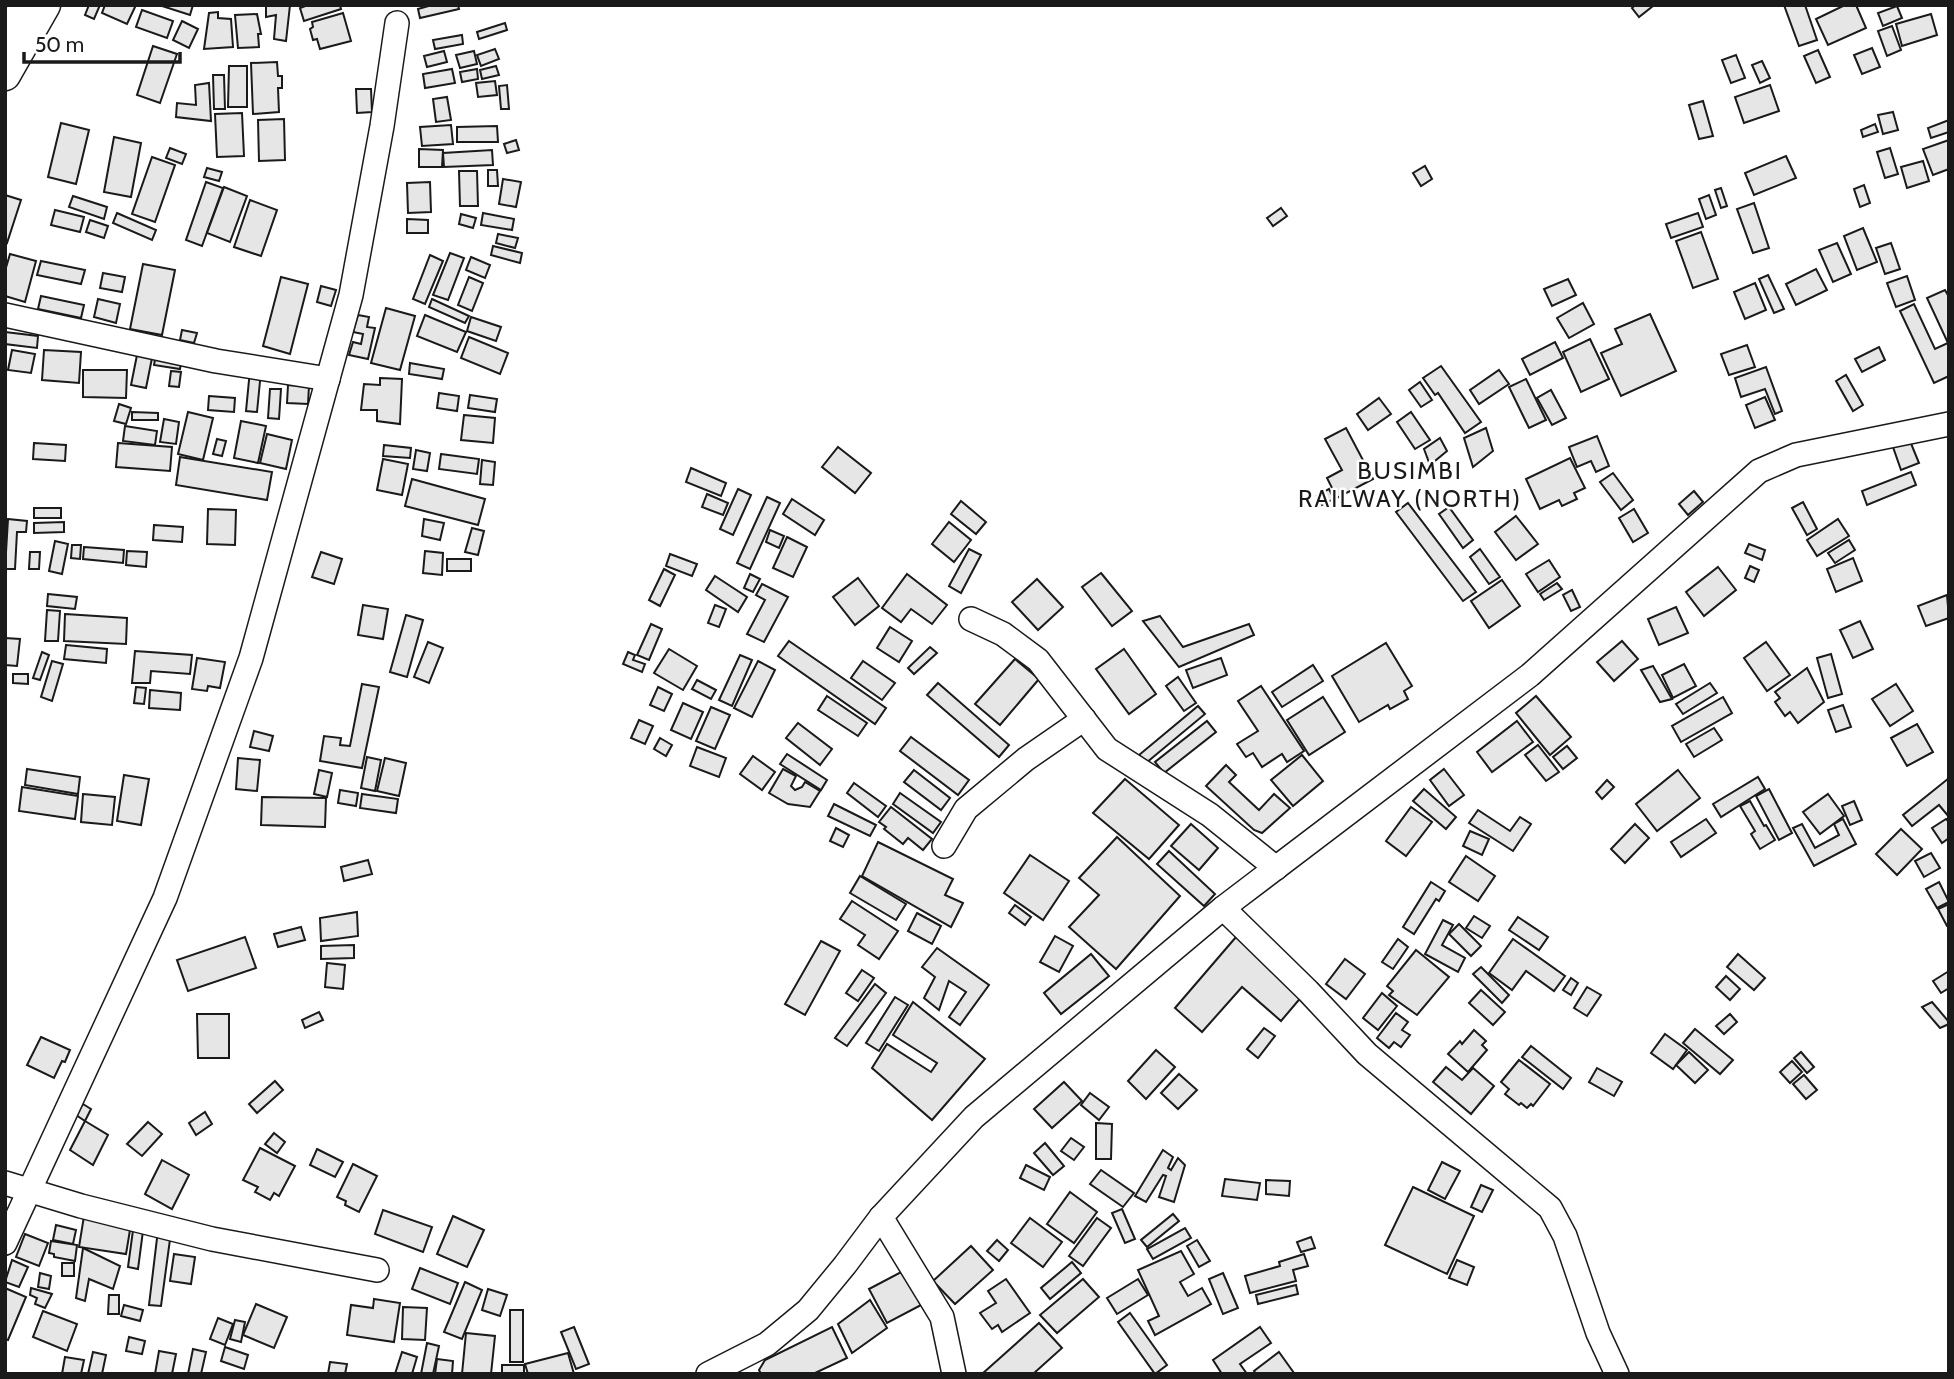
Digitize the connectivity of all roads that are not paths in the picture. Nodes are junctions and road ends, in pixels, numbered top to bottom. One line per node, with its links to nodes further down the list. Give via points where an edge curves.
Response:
1 (20, 5): 4 (street)
2 (45, 5): 5 (main road)
3 (397, 23): 7 (street, via 351,295)
4 (5, 53)
5 (5, 75)
6 (5, 315): 7 (street, via 216,361)
7 (328, 379): 15 (street, via 251,658 165,898)
8 (1949, 424): 12 (street, via 1796,455 1759,471 1530,675)
9 (971, 619): 10 (street, via 1003,634 1038,660)
10 (1084, 719): 11 (street, via 966,809); 12 (street, via 1107,749 1210,815)
11 (944, 846)
12 (1276, 868): 13 (street)
13 (1223, 908): 16 (street, via 974,1117); 21 (street, via 1367,1054 1550,1208)
14 (5, 1183): 15 (street)
15 (29, 1190): 17 (street); 18 (street, via 212,1239)
16 (881, 1217): 19 (street, via 808,1310 767,1344); 20 (street, via 942,1317)
17 (5, 1243)
18 (377, 1270)
19 (720, 1371)
20 (954, 1374)
21 (1617, 1374)

